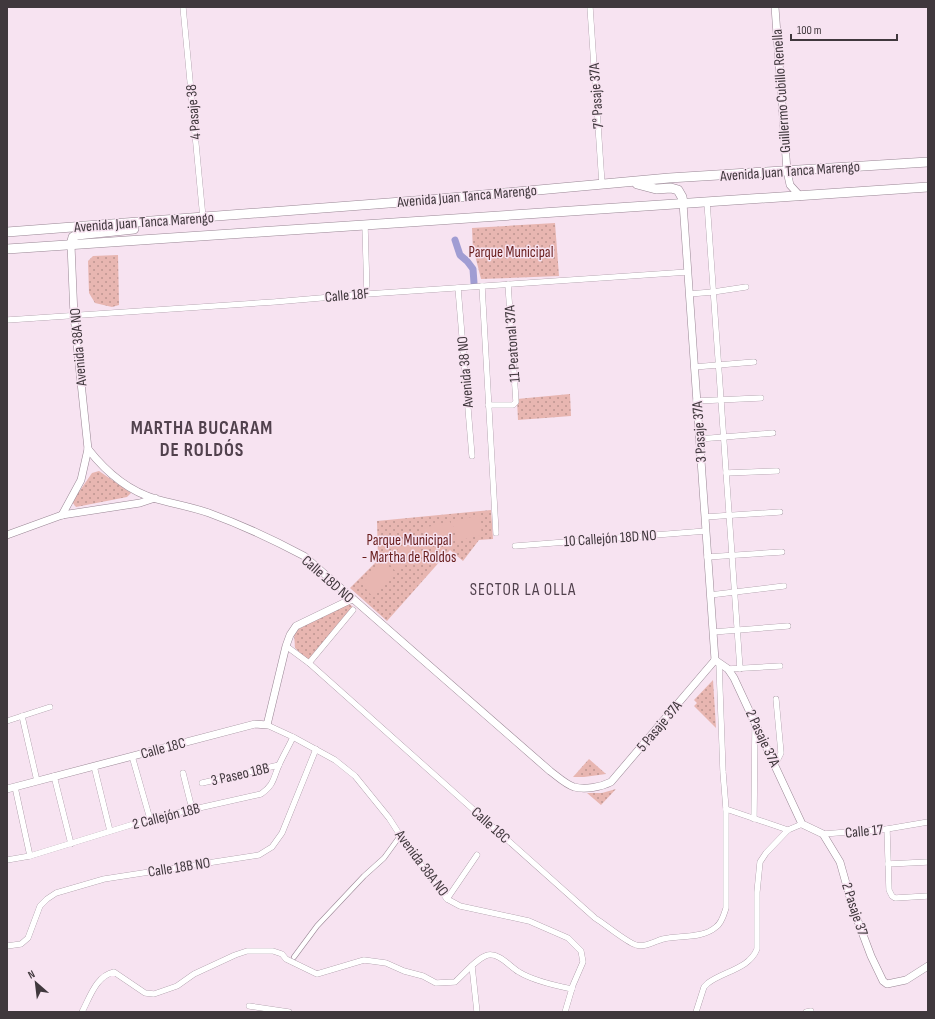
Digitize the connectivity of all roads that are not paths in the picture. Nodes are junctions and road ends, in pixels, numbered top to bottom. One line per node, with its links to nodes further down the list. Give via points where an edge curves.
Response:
1 (183, 7): 12 (street, 4 Pasaje 38)
2 (590, 7): 7 (street, 7° Pasaje 37A)
3 (774, 7): 5 (street, Guillermo Cubillo Renella)
4 (928, 162): 5 (main road, Avenida Juan Tanca Marengo)
5 (787, 171): 6 (main road, Avenida Juan Tanca Marengo); 9 (street, Guillermo Cubillo Renella, via 790,185)
6 (630, 182): 7 (main road, Avenida Juan Tanca Marengo); 11 (main road, via 656,189 675,189 680,193)
7 (602, 184): 12 (main road, Avenida Juan Tanca Marengo)
8 (928, 187): 9 (main road, Avenida Juan Tanca Marengo)
9 (800, 196): 10 (main road, Avenida Juan Tanca Marengo)
10 (707, 202): 11 (main road, Avenida Juan Tanca Marengo); 23 (street)
11 (683, 203): 14 (main road, Avenida Juan Tanca Marengo); 18 (street, 3 Pasaje 37A)
12 (202, 218): 13 (main road, Avenida Juan Tanca Marengo)
13 (181, 219): 15 (main road, Avenida Juan Tanca Marengo); 16 (main road, via 162,226 77,235 73,237)
14 (365, 226): 16 (main road, Avenida Juan Tanca Marengo); 24 (street)
15 (7, 232)
16 (71, 245): 17 (main road, Avenida Juan Tanca Marengo); 26 (street, Avenida 38A NO)
17 (7, 249)
18 (688, 272): 19 (street, Calle 18F); 25 (street, 3 Pasaje 37A)
19 (508, 284): 20 (street, Calle 18F); 34 (street, 11 Peatonal 37A, via 515,404)
20 (482, 286): 22 (street, Calle 18F); 34 (street)
21 (746, 287): 23 (street)
22 (458, 288): 24 (street, Calle 18F); 39 (street, Avenida 38 NO)
23 (713, 292): 25 (street); 29 (street)
24 (367, 294): 26 (street, Calle 18F)
25 (689, 294): 30 (street, 3 Pasaje 37A)
26 (74, 316): 27 (street, Calle 18F); 38 (street, Avenida 38A NO)
27 (7, 320)
28 (754, 362): 29 (street)
29 (718, 365): 30 (street); 32 (street)
30 (694, 367): 33 (street, 3 Pasaje 37A)
31 (761, 398): 32 (street)
32 (721, 400): 33 (street); 36 (street)
33 (696, 401): 37 (street, 3 Pasaje 37A)
34 (488, 405): 48 (street)
35 (773, 433): 36 (street)
36 (724, 437): 37 (street); 41 (street)
37 (699, 439): 46 (street, 3 Pasaje 37A)
38 (88, 449): 42 (street, via 110,474 138,492); 45 (street, Avenida 38A NO, via 81,480)
39 (472, 456)
40 (776, 471): 41 (street)
41 (726, 473): 44 (street)
42 (155, 498): 45 (street, via 140,503); 57 (street, Calle 18D NO, via 210,514 285,546 304,556)
43 (780, 512): 44 (street)
44 (729, 515): 46 (street); 52 (street)
45 (62, 516): 49 (street)
46 (705, 517): 47 (street, 3 Pasaje 37A)
47 (706, 531): 50 (street, 10 Callejón 18D NO); 53 (street, 3 Pasaje 37A)
48 (496, 532)
49 (7, 535)
50 (515, 546)
51 (782, 552): 52 (street)
52 (732, 555): 53 (street); 55 (street)
53 (707, 556): 56 (street, 3 Pasaje 37A)
54 (784, 586): 55 (street)
55 (734, 592): 56 (street); 60 (street)
56 (710, 595): 61 (street, 3 Pasaje 37A)
57 (352, 599): 62 (street, via 296,626); 85 (street, Calle 18D NO, via 564,782 574,787)
58 (353, 610): 64 (street)
59 (788, 626): 60 (street)
60 (737, 630): 61 (street); 67 (street)
61 (713, 632): 63 (street, 3 Pasaje 37A)
62 (286, 646): 64 (street, Calle 18C); 73 (street)
63 (717, 662): 66 (street, 2 Pasaje 37A); 85 (street, 5 Pasaje 37A, via 611,782); 88 (street)
64 (309, 663): 88 (street, Calle 18C, via 595,918 637,946 673,937 697,936 717,927 726,908)
65 (780, 666): 67 (street)
66 (728, 669): 67 (street); 72 (street, 2 Pasaje 37A)
67 (740, 669)
68 (776, 699): 78 (street, via 781,753)
69 (50, 707): 70 (street)
70 (22, 716): 71 (street); 82 (street)
71 (7, 721)
72 (755, 721): 78 (street, 2 Pasaje 37A); 90 (street)
73 (267, 724): 74 (street); 76 (street, Calle 18C, via 255,724)
74 (293, 737): 75 (street); 77 (street, 2 Callejón 18B)
75 (316, 749): 97 (street, Avenida 38A NO, via 356,776); 106 (street, Calle 18B NO, via 282,833 272,847 259,855 104,879 56,893 40,906 28,938 21,944)
76 (132, 756): 79 (street, Calle 18C); 89 (street)
77 (279, 765): 83 (street, 3 Paseo 18B); 87 (street, 2 Callejón 18B, via 274,781 269,789 261,794)
78 (775, 765): 92 (street, 2 Pasaje 37A)
79 (94, 766): 81 (street, Calle 18C); 95 (street)
80 (183, 774): 87 (street)
81 (54, 776): 82 (street, Calle 18C); 98 (street)
82 (37, 781): 84 (street, Calle 18C)
83 (202, 783)
84 (15, 786): 86 (street, Calle 18C); 100 (street)
85 (599, 787)
86 (7, 789)
87 (192, 809): 89 (street, 2 Callejón 18B)
88 (726, 809): 90 (street)
89 (150, 819): 95 (street, 2 Callejón 18B)
90 (754, 819): 94 (street)
91 (928, 822): 93 (street, Calle 17)
92 (802, 824): 94 (street); 96 (street, Calle 17)
93 (887, 829): 96 (street, Calle 17); 103 (street)
94 (788, 830): 116 (street, via 766,852 760,862 757,949 754,956 745,964 708,983 704,987)
95 (110, 831): 98 (street, 2 Callejón 18B)
96 (823, 834): 109 (street, 2 Pasaje 37, via 840,862 853,908 883,981 892,984 911,978)
97 (400, 836): 105 (street, Avenida 38A NO); 107 (street, via 384,858 317,926)
98 (71, 844): 100 (street, 2 Callejón 18B)
99 (477, 854): 105 (street)
100 (30, 856): 101 (street, 2 Callejón 18B)
101 (7, 860)
102 (928, 862): 103 (street)
103 (888, 864): 104 (street, via 888,890 892,896)
104 (928, 896)
105 (447, 899): 110 (street, Avenida 38A NO, via 460,906 529,920 568,938 581,951 583,962)
106 (7, 946)
107 (294, 957)
108 (472, 966): 110 (street, via 479,959 489,955 504,960 520,972); 112 (street, via 455,982 436,984 423,976 386,963 364,960 317,974 273,951 247,951 194,974 177,986 154,994 145,993 114,972 107,974 96,985); 114 (street)
109 (928, 966)
110 (572, 989): 115 (street, Avenida 38A NO)
111 (249, 1006): 113 (street)
112 (82, 1012)
113 (289, 1012)
114 (477, 1012)
115 (565, 1012)
116 (696, 1012)

